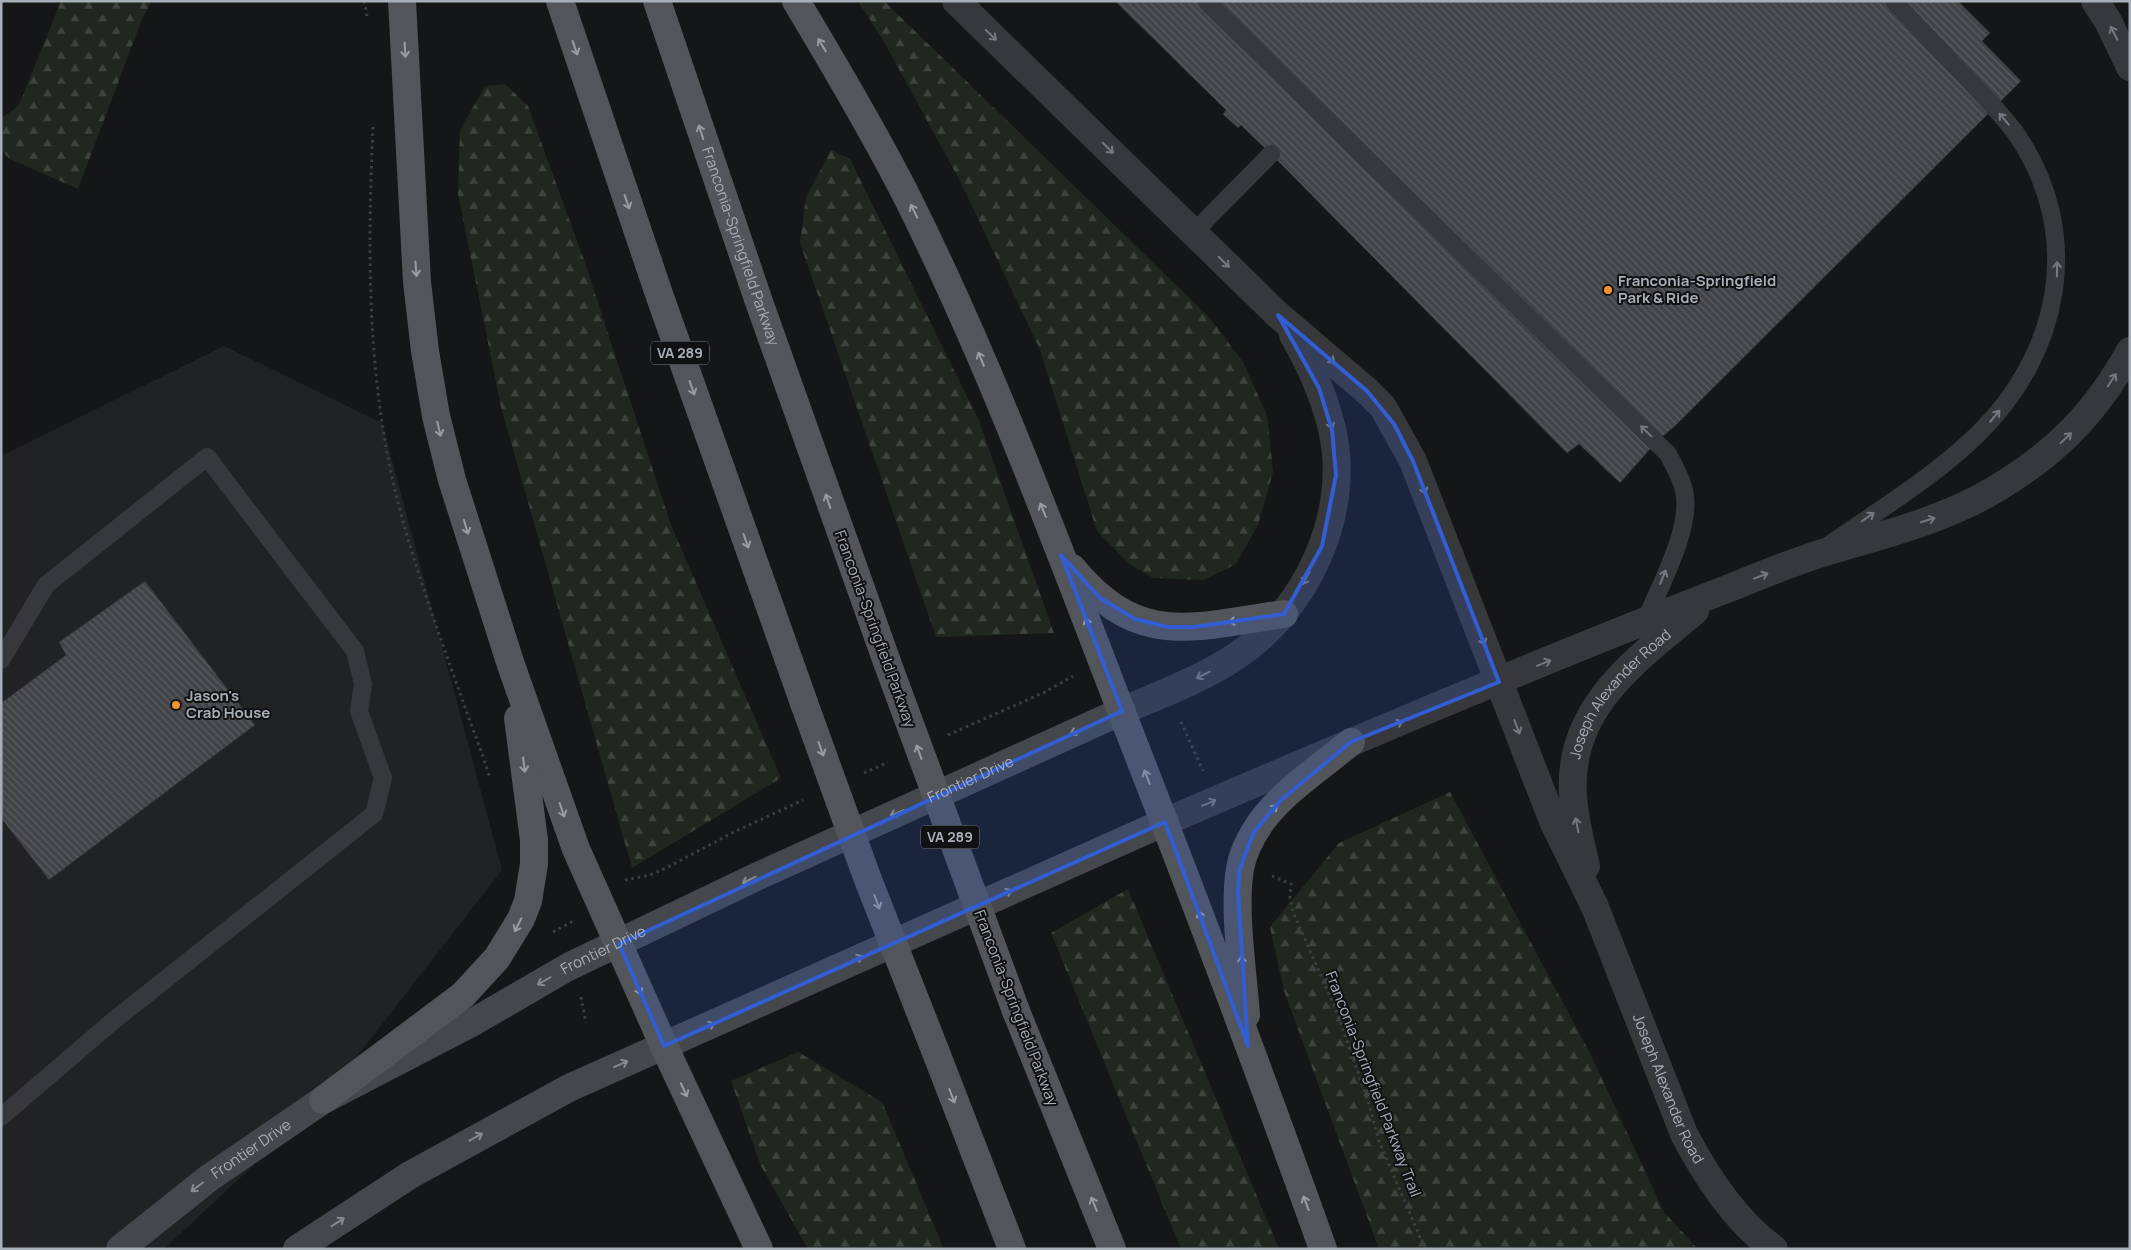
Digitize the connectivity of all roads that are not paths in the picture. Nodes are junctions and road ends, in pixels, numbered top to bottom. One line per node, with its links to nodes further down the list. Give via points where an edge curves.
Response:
1 (402, 1): 20 (main road, one-way to 20, via 413,220 425,351 436,416 452,480)
2 (560, 1): 34 (main road, VA 289, one-way to 34, bridge, via 659,294 867,877)
3 (657, 1): 35 (main road, Franconia-Springfield Parkway / VA 289, one-way to 3, bridge, via 1016,1011 887,662 784,374)
4 (796, 1): 14 (main road, one-way to 4, via 989,377 937,260 880,143)
5 (956, 1): 11 (street, one-way to 11)
6 (1206, 1): 18 (lane, one-way to 6, via 1678,544 1685,507 1684,490 1668,454)
7 (1894, 1): 15 (lane, one-way to 7, via 1940,467 1995,416 2036,352 2053,303 2057,277 2057,250 2048,199 2026,151 2006,121)
8 (2095, 1): 9 (street, one-way to 8)
9 (2130, 67)
10 (1271, 154): 11 (lane)
11 (1194, 232): 12 (street, one-way to 12)
12 (1278, 315): 17 (street, one-way to 17, via 1293,335 1319,388 1332,430 1335,454 1334,499 1322,546); 21 (street, Joseph Alexander Road, one-way to 21, via 1367,391 1394,424 1413,462)
13 (2130, 351): 15 (street, one-way to 13, via 1944,515 2017,476 2076,428 2109,386)
14 (1061, 555): 17 (main road, one-way to 14, via 1194,628 1168,627 1135,619 1100,598); 22 (main road, one-way to 14)
15 (1814, 555): 16 (street, one-way to 15)
16 (1716, 594): 18 (street); 25 (street, Joseph Alexander Road, one-way to 16, via 1573,795 1575,759 1586,725 1604,693 1617,678)
17 (1284, 614): 22 (street, one-way to 22, via 1253,644 1229,661)
18 (1645, 622): 21 (street, one-way to 18)
19 (1, 660): 30 (lane, via 46,585 207,457 355,651 363,684 359,711 383,778 374,814 113,1020)
20 (511, 665): 26 (main road, one-way to 26, via 576,849); 29 (main road, one-way to 29, via 534,840 532,883 521,920 497,958 464,995)
21 (1499, 682): 23 (street, one-way to 21); 25 (street, Joseph Alexander Road, one-way to 25, via 1553,821)
22 (1122, 711): 24 (main road, one-way to 22); 26 (main road, Frontier Drive, one-way to 26, via 758,876)
23 (1351, 742): 24 (street, one-way to 23); 28 (main road, one-way to 23, via 1238,890 1245,849 1265,816)
24 (1165, 822): 27 (main road, one-way to 24); 28 (main road, one-way to 24)
25 (1595, 907): 37 (street, Joseph Alexander Road, via 1669,1099 1695,1156 1720,1193)
26 (619, 944): 27 (main road, one-way to 27); 29 (main road, Frontier Drive, one-way to 29, via 568,967 475,1021)
27 (664, 1046): 32 (main road, one-way to 27, via 410,1175 476,1137 569,1088); 33 (main road, one-way to 33)
28 (1248, 1046): 36 (main road, one-way to 28)
29 (324, 1100): 31 (main road, Frontier Drive, one-way to 31, via 209,1178)
30 (1, 1117)
31 (120, 1249)
32 (297, 1249)
33 (759, 1249)
34 (1012, 1249)
35 (1112, 1249)
36 (1323, 1249)
37 (1774, 1249)

